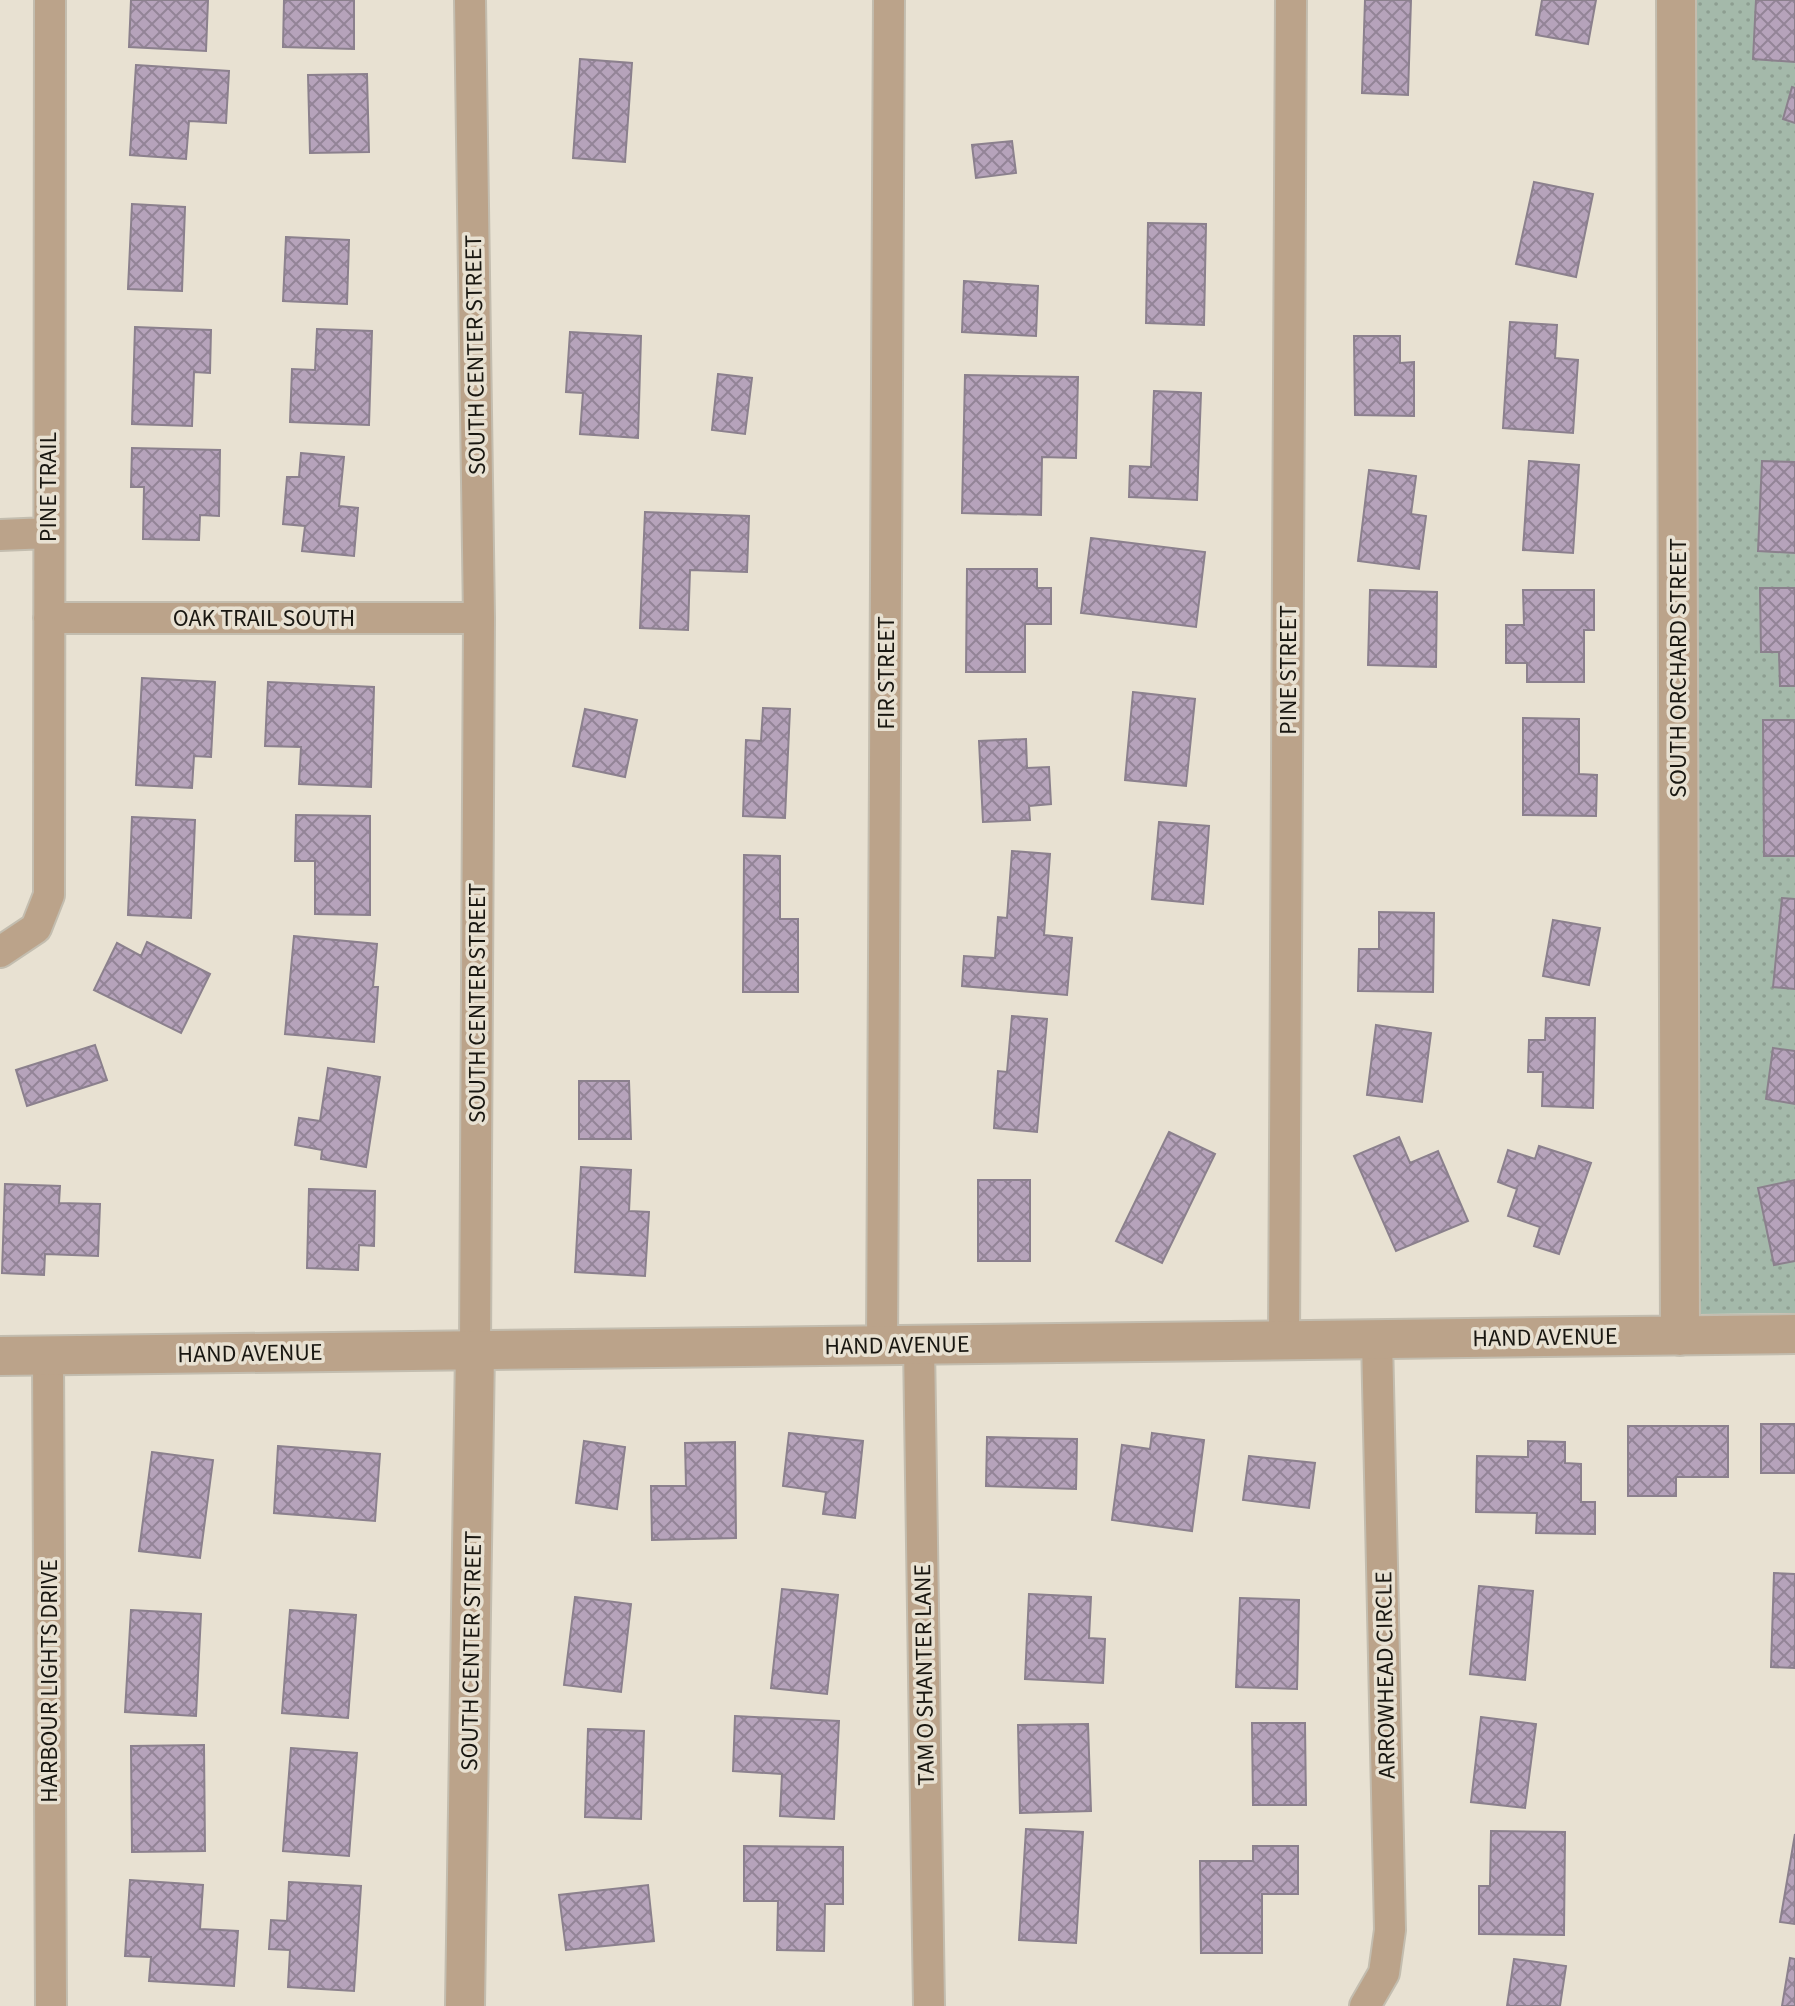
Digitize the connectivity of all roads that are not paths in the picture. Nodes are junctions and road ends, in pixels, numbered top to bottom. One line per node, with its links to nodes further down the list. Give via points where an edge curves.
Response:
1 (50, 0): 6 (street, PINE TRAIL)
2 (470, 0): 9 (street, SOUTH CENTER STREET)
3 (889, 0): 15 (street, FIR STREET)
4 (1291, 0): 14 (street, PINE STREET)
5 (1676, 0): 12 (street, SOUTH ORCHARD STREET)
6 (48, 533): 7 (street); 8 (street, PINE TRAIL)
7 (0, 535)
8 (49, 618): 9 (street, OAK TRAIL SOUTH); 10 (street, PINE TRAIL, via 49,895 36,928)
9 (479, 618): 17 (street, SOUTH CENTER STREET)
10 (0, 952)
11 (1795, 1334): 12 (street, HAND AVENUE)
12 (1680, 1336): 13 (street, HAND AVENUE)
13 (1377, 1339): 14 (street, HAND AVENUE); 23 (street, ARROWHEAD CIRCLE, via 1390,1930 1384,1973)
14 (1284, 1340): 16 (street, HAND AVENUE)
15 (882, 1345): 16 (street, HAND AVENUE); 17 (street, HAND AVENUE)
16 (919, 1345): 22 (street, TAM O SHANTER LANE)
17 (475, 1350): 19 (street, HAND AVENUE); 21 (street, SOUTH CENTER STREET)
18 (0, 1356): 19 (street, HAND AVENUE)
19 (48, 1356): 20 (street, HARBOUR LIGHTS DRIVE)
20 (51, 2006)
21 (465, 2006)
22 (929, 2006)
23 (1365, 2006)

